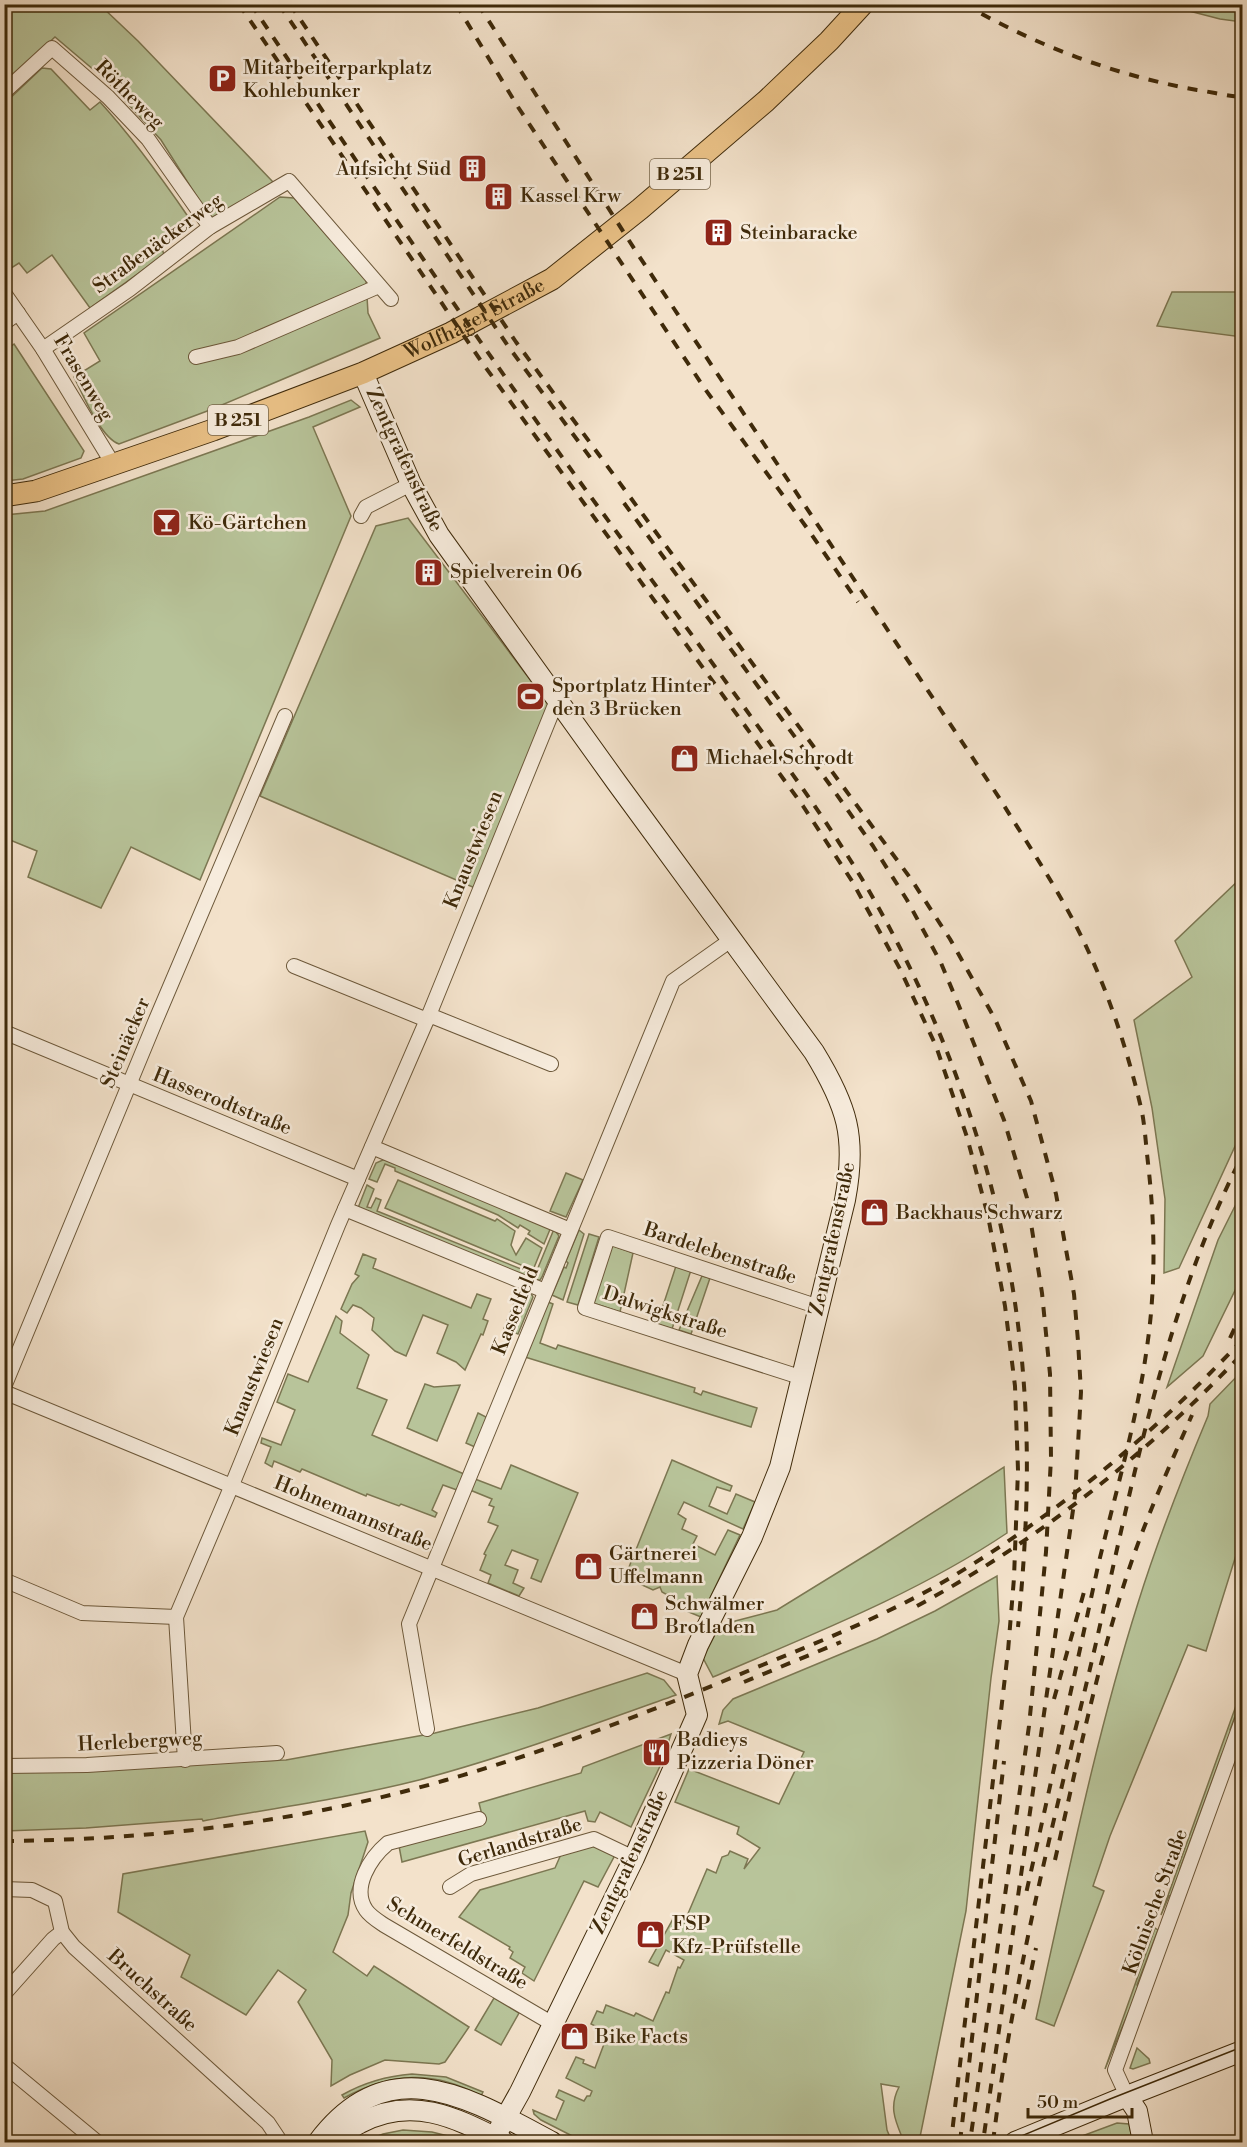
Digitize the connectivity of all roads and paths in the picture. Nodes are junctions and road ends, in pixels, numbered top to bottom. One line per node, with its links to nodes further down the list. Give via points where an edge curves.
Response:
1 (863, 4): 11 (main road, Wolfhager Straße / B 251, via 766,101 552,279 451,333)
2 (4, 92): 3 (street, Rötheweg, via 52,48 148,139)
3 (210, 227): 4 (street, Straßenäckerweg, via 289,181); 9 (street, Straßenäckerweg)
4 (379, 286): 6 (street, Straßenäckerweg); 10 (street, via 238,347)
5 (4, 293): 7 (street, Frasenweg)
6 (391, 299)
7 (18, 313): 8 (street); 9 (street, Frasenweg)
8 (4, 323)
9 (43, 349): 12 (street, Frasenweg)
10 (196, 357)
11 (363, 373): 12 (main road, Wolfhager Straße / B 251); 13 (street, Zentgrafenstraße)
12 (113, 464): 14 (main road, Wolfhager Straße / B 251, via 36,491)
13 (411, 483): 15 (street, via 366,507); 16 (street, Zentgrafenstraße, via 439,535)
14 (4, 496)
15 (362, 516)
16 (557, 700): 18 (street, Zentgrafenstraße); 20 (street, Knaustwiesen)
17 (285, 716): 23 (street, Steinäcker)
18 (730, 940): 27 (street, Kasselfeld, via 673,981); 30 (street, Zentgrafenstraße, via 814,1052 836,1091 849,1130 849,1181)
19 (294, 966): 20 (street)
20 (428, 1018): 22 (street); 24 (street, Knaustwiesen)
21 (4, 1032): 23 (street, Hasserodtstraße)
22 (551, 1064)
23 (129, 1084): 25 (street, Hasserodtstraße); 32 (street, Steinäcker)
24 (372, 1147): 25 (street, Knaustwiesen); 27 (street)
25 (358, 1179): 26 (street, Knaustwiesen)
26 (345, 1209): 29 (street); 34 (street, Knaustwiesen)
27 (570, 1230): 29 (street, Kasselfeld)
28 (608, 1237): 30 (street, Bardelebenstraße); 31 (street, Dalwigkstraße, via 585,1308)
29 (545, 1291): 35 (street, Kasselfeld)
30 (819, 1307): 31 (street, Zentgrafenstraße)
31 (803, 1378): 38 (street, Zentgrafenstraße, via 780,1467 752,1537)
32 (4, 1387)
33 (4, 1392): 34 (street, Hohnemannstraße)
34 (232, 1485): 35 (street, Hohnemannstraße); 37 (street, Knaustwiesen)
35 (432, 1568): 38 (street, Hohnemannstraße); 40 (street, Kasselfeld, via 409,1624)
36 (4, 1580): 37 (street, via 82,1613)
37 (176, 1617): 42 (street, Knaustwiesen)
38 (687, 1674): 45 (street, Zentgrafenstraße, via 697,1715)
39 (1242, 1720): 53 (street, Kölnische Straße, via 1116,2070)
40 (427, 1729)
41 (277, 1753): 42 (street, Herlebergweg)
42 (185, 1760): 43 (street, Herlebergweg)
43 (4, 1766)
44 (479, 1819): 50 (street, Schmerfeldstraße, via 388,1843 376,1853 362,1881 360,1899 367,1912 384,1925)
45 (634, 1858): 46 (street, Gerlandstraße, via 594,1839 471,1874); 50 (street, Zentgrafenstraße)
46 (450, 1887)
47 (4, 1889): 48 (street, Bruchstraße, via 32,1890 55,1901)
48 (62, 1932): 49 (street); 55 (street, Bruchstraße, via 268,2123)
49 (4, 1994)
50 (553, 2024): 54 (street, Zentgrafenstraße)
51 (1242, 2051): 53 (street)
52 (4, 2065): 57 (street)
53 (1127, 2096): 61 (street); 62 (street, via 1137,2111)
54 (506, 2118): 56 (street, Zentgrafenstraße); 58 (street, via 451,2093 405,2088 368,2098 350,2109); 60 (street)
55 (278, 2138)
56 (497, 2141): 59 (street, via 447,2115 407,2110 358,2123)
57 (97, 2142)
58 (318, 2142)
59 (334, 2142)
60 (552, 2142)
61 (1015, 2142)
62 (1143, 2142)

